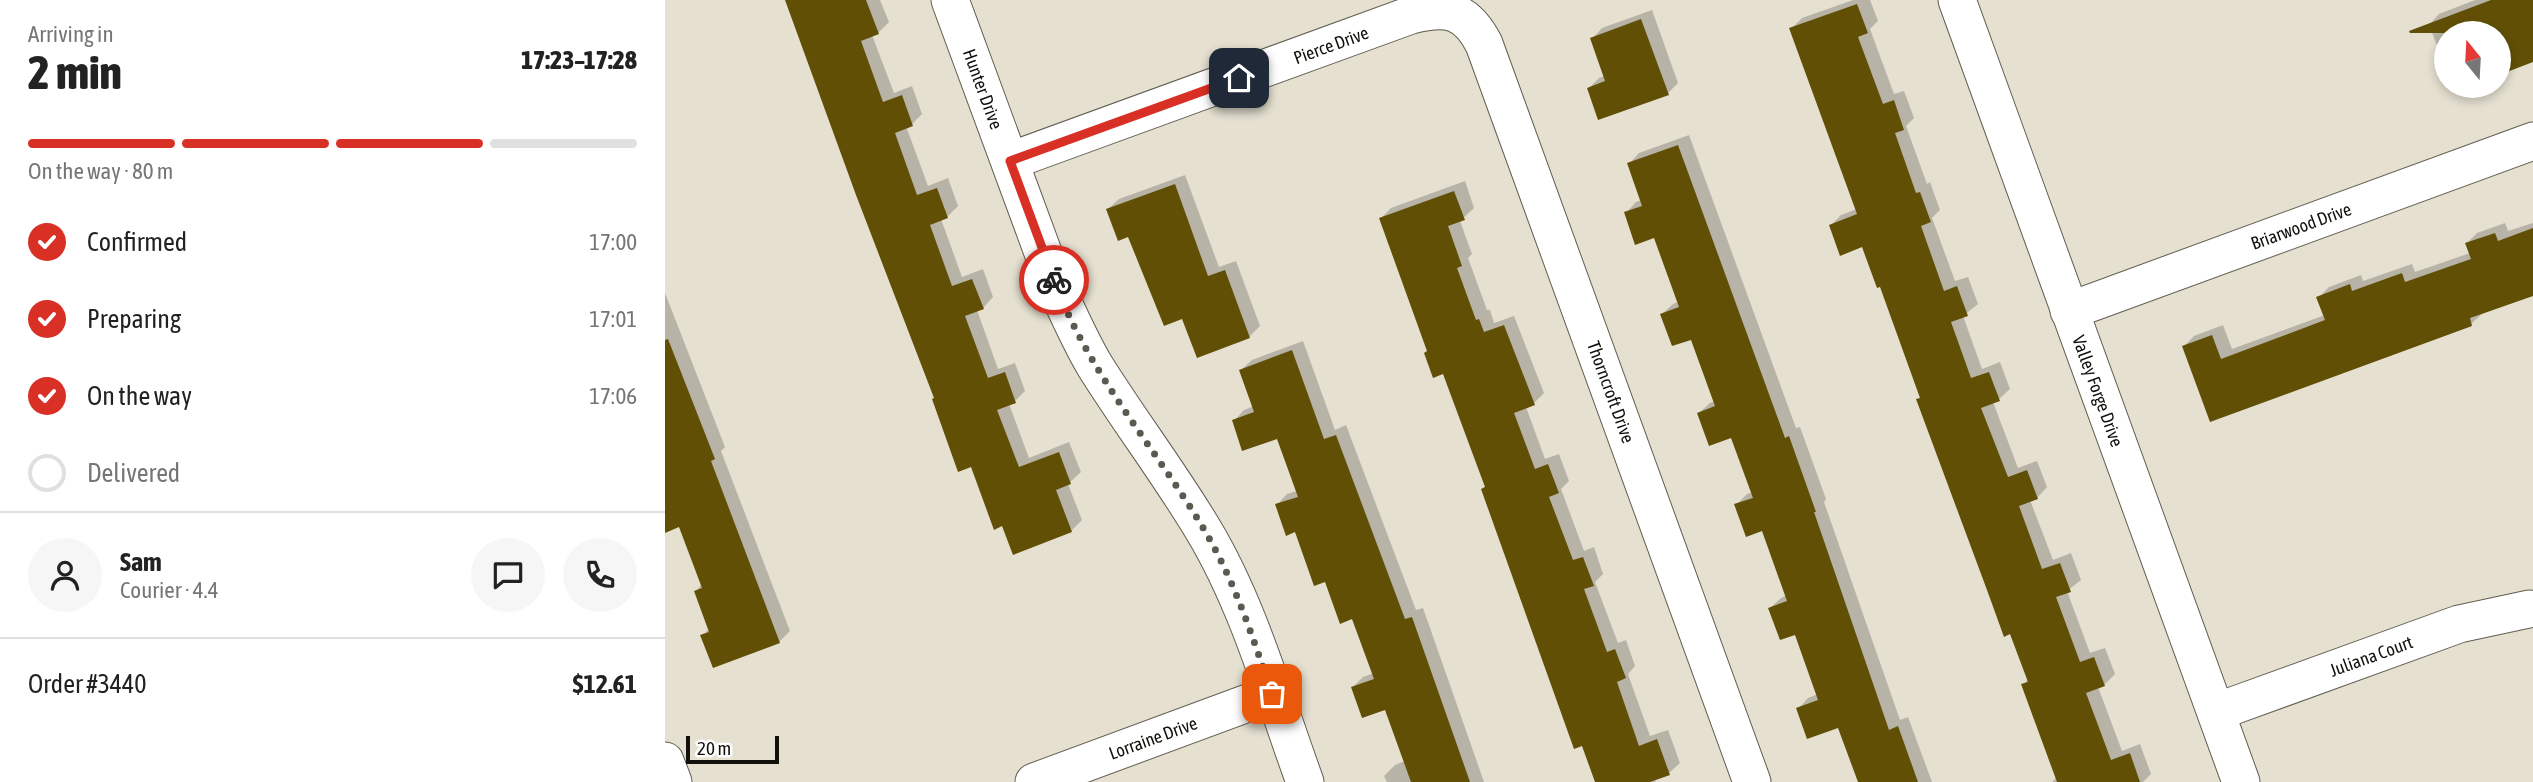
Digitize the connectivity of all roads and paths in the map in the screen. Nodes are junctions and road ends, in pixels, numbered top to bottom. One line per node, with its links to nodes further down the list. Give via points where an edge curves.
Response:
1 (950, 0): 5 (street, Hunter Drive)
2 (1957, 0): 6 (street, Valley Forge Drive)
3 (1456, 12): 5 (street, Pierce Drive, via 1433,10 1411,15); 14 (street, Thorncroft Drive, via 1475,27 1484,44)
4 (2533, 141): 6 (street, Briarwood Drive)
5 (1010, 161): 8 (street, Hunter Drive, via 1075,331 1204,530 1243,610)
6 (2069, 311): 9 (street, Valley Forge Drive)
7 (2529, 609): 9 (street, Juliana Court, via 2459,624)
8 (1272, 694): 12 (street, Lorraine Drive); 13 (street, Hunter Drive)
9 (2216, 712): 15 (street, Valley Forge Drive)
10 (665, 761): 11 (street)
11 (673, 782)
12 (1034, 782)
13 (1305, 782)
14 (1752, 782)
15 (2241, 782)

